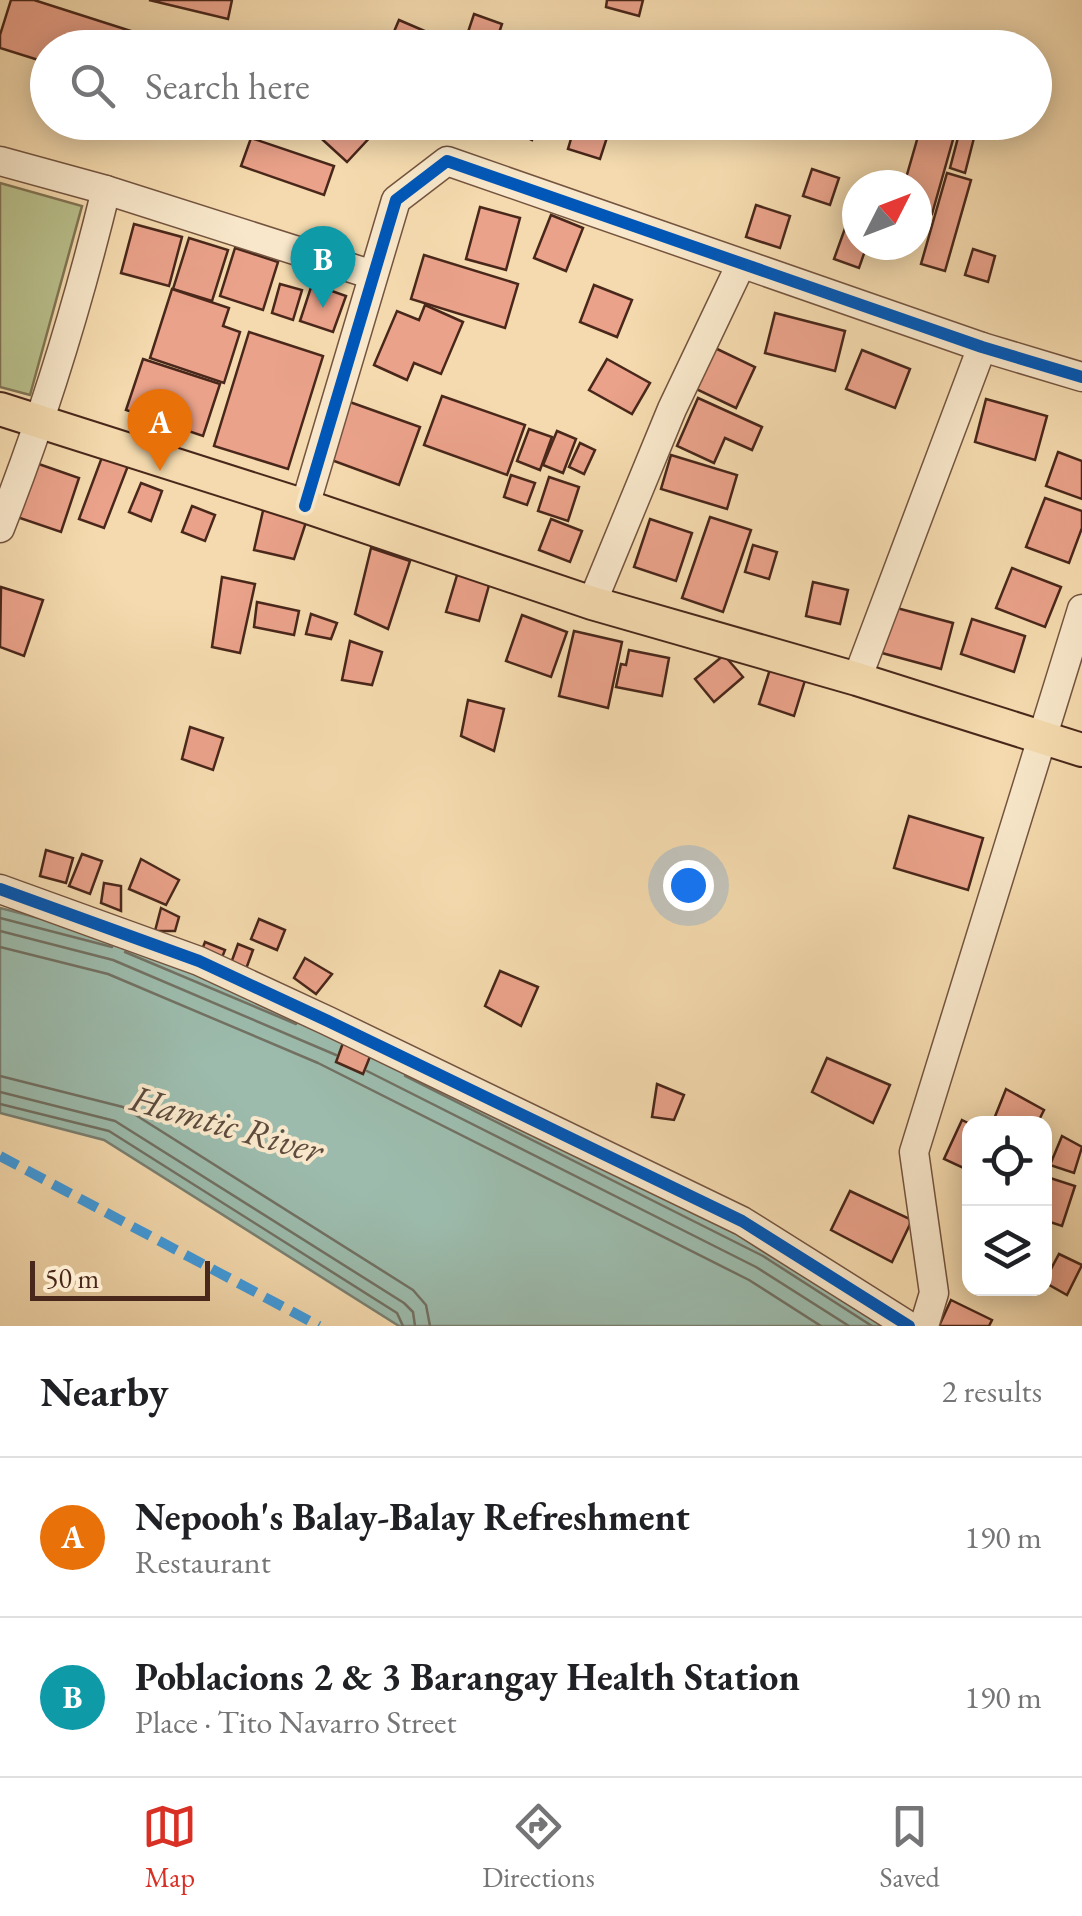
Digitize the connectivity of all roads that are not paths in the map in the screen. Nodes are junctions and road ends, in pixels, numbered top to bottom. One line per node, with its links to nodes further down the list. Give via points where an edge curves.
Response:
1 (0, 160): 2 (street)
2 (106, 190): 4 (street); 8 (street)
3 (742, 264): 4 (street, via 447,161 396,200); 5 (street); 11 (street, via 672,409)
4 (373, 275): 9 (street)
5 (982, 346): 6 (street); 13 (street)
6 (1082, 377)
7 (0, 409): 8 (main road)
8 (42, 422): 9 (main road); 10 (street)
9 (305, 506): 11 (main road)
10 (0, 528)
11 (592, 603): 13 (main road)
12 (1082, 609): 14 (street)
13 (857, 680): 14 (main road)
14 (1040, 737): 15 (main road); 18 (street, via 914,1152 934,1293)
15 (1082, 750)
16 (0, 890): 17 (street, via 200,962 328,1021 742,1221)
17 (910, 1326)
18 (924, 1326)

